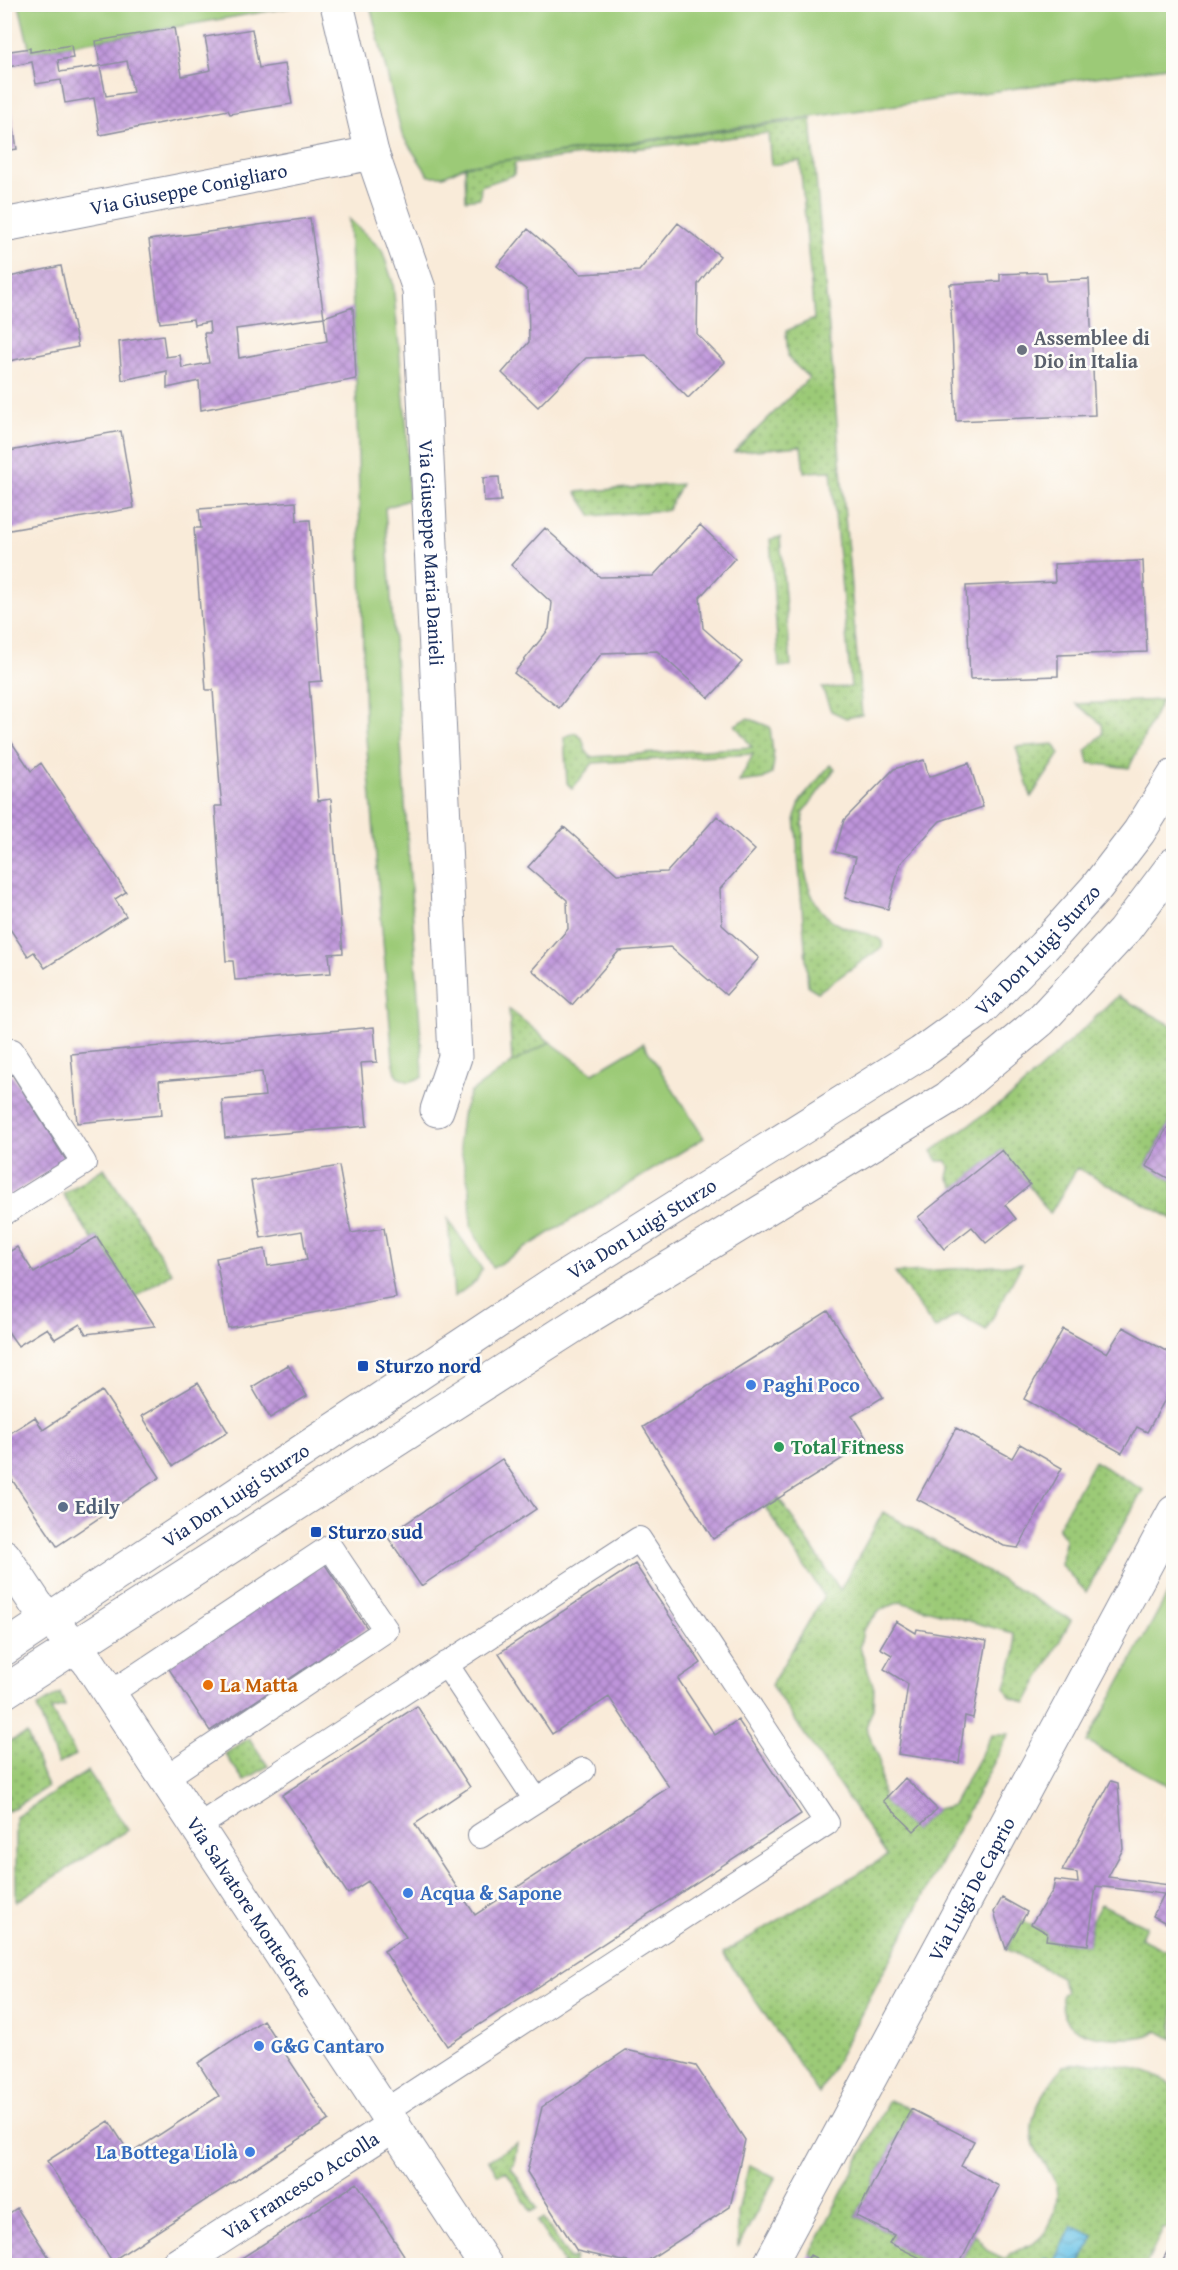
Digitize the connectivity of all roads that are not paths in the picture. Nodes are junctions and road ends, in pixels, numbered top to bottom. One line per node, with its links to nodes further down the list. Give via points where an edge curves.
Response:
1 (337, 4): 2 (street, Via Giuseppe Maria Danieli)
2 (372, 153): 3 (street, Via Giuseppe Conigliaro); 7 (street, Via Giuseppe Maria Danieli, via 419,290 455,1057)
3 (4, 225)
4 (1173, 776): 11 (street, Via Don Luigi Sturzo, via 1139,832 1096,888 1044,946 969,1018 921,1053 556,1282)
5 (1173, 864): 12 (street, Via Don Luigi Sturzo, via 1123,932 1041,1020 948,1098 580,1322)
6 (4, 1056): 8 (lane, via 12,1051 84,1163)
7 (437, 1110)
8 (4, 1213)
9 (1173, 1512): 25 (street, Via Luigi De Caprio)
10 (4, 1556): 11 (street, Via Salvatore Monteforte)
11 (49, 1619): 12 (street, Via Salvatore Monteforte); 13 (street, Via Don Luigi Sturzo)
12 (74, 1647): 15 (street, Via Don Luigi Sturzo); 16 (street, Via Salvatore Monteforte)
13 (4, 1649)
14 (446, 1664): 19 (lane); 20 (lane); 22 (lane, via 639,1539 827,1823)
15 (4, 1692)
16 (109, 1694): 18 (street, Via Salvatore Monteforte); 18 (lane, via 330,1546 386,1630)
17 (583, 1770): 19 (lane)
18 (165, 1778): 20 (street, Via Salvatore Monteforte)
19 (536, 1800): 21 (lane)
20 (197, 1827): 22 (street, Via Salvatore Monteforte)
21 (480, 1836)
22 (390, 2118): 23 (street, Via Francesco Accolla); 24 (street, Via Salvatore Monteforte)
23 (176, 2265)
24 (486, 2265)
25 (769, 2265)

